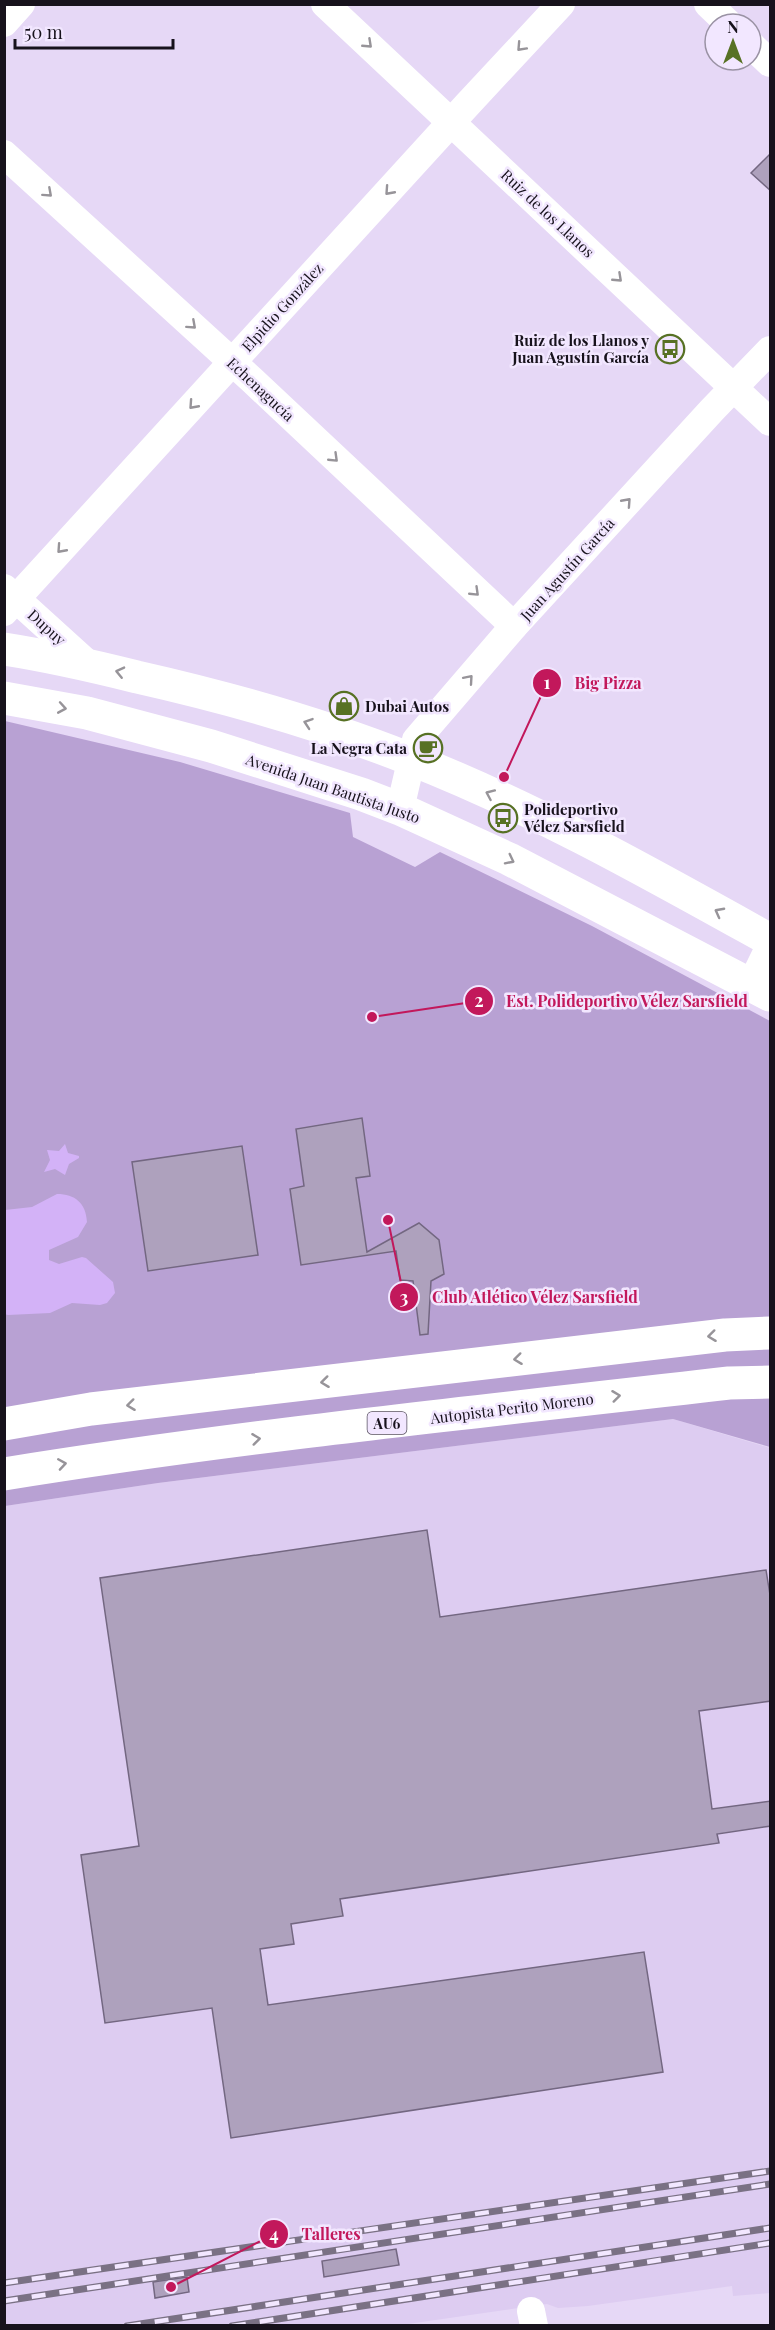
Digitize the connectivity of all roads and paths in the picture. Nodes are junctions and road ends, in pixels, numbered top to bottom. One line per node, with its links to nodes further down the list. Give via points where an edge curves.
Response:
1 (21, 4): 4 (street)
2 (326, 4): 5 (street, Ruiz de los Llanos, one-way to 5)
3 (561, 4): 5 (street, Elpidio González, one-way to 5)
4 (4, 23)
5 (452, 121): 8 (street, Elpidio González, one-way to 8); 9 (street, Ruiz de los Llanos, one-way to 9)
6 (4, 154): 8 (street, Echenagucía, one-way to 8)
7 (771, 350): 9 (street, Juan Agustín García)
8 (232, 362): 11 (street, Elpidio González, one-way to 11); 12 (street, Echenagucía, one-way to 12)
9 (734, 388): 10 (street, Ruiz de los Llanos); 12 (street, Juan Agustín García, one-way to 9)
10 (771, 422)
11 (8, 599): 14 (street, Dupuy)
12 (514, 627): 16 (street, Juan Agustín García, one-way to 12, via 416,740)
13 (4, 649): 14 (main road)
14 (89, 665): 16 (main road, one-way to 14, via 211,694)
15 (4, 698): 17 (main road, Avenida Juan Bautista Justo, one-way to 17, via 87,713 211,746)
16 (411, 759): 17 (street, Juan Agustín García); 18 (main road, one-way to 16, via 541,818)
17 (400, 809): 20 (main road, Avenida Juan Bautista Justo, one-way to 20, via 499,854)
18 (771, 940)
19 (771, 946): 20 (street)
20 (761, 990)
21 (771, 1333): 23 (main road, one-way to 23, via 725,1335 126,1405)
22 (771, 1382): 24 (main road, Autopista Perito Moreno / AU6, one-way to 22, via 276,1436 729,1383)
23 (4, 1424)
24 (4, 1474)

